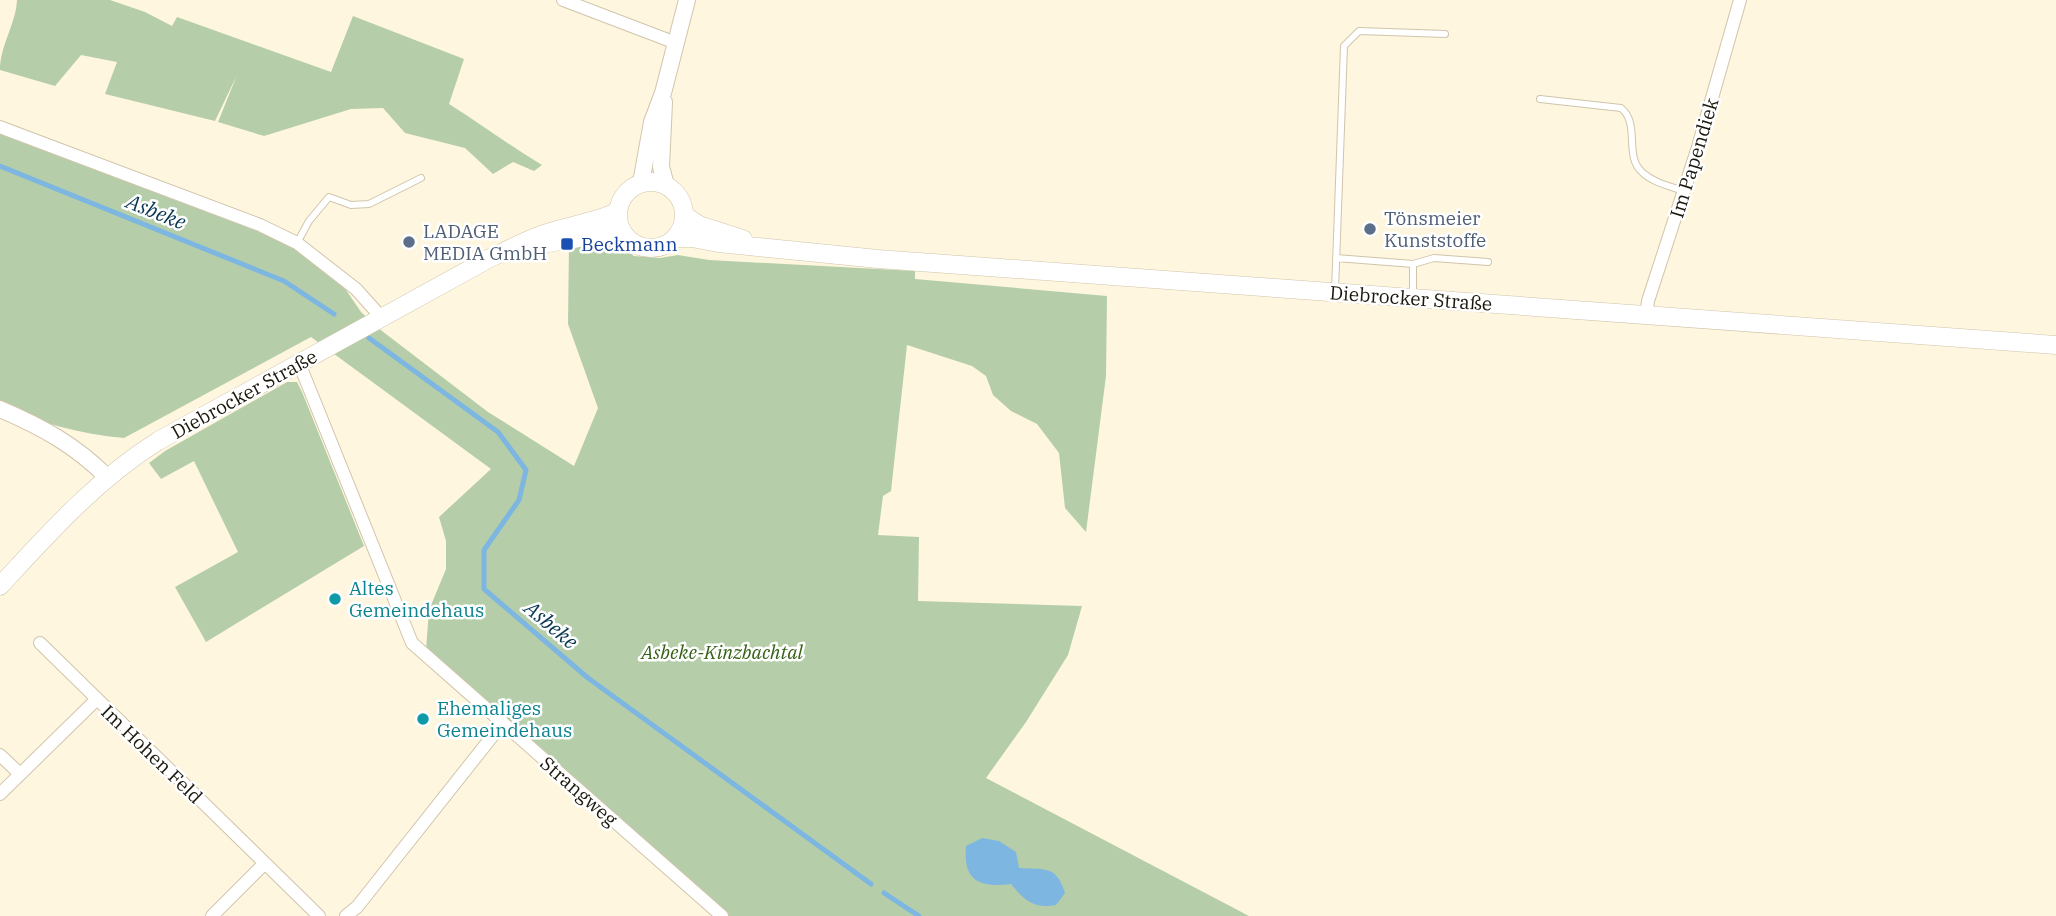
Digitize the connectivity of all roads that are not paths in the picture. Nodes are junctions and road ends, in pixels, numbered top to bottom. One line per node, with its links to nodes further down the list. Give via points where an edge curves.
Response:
1 (563, 0): 5 (street)
2 (687, 0): 5 (street)
3 (1740, 0): 12 (street, Im Papendiek)
4 (1445, 34): 20 (lane, via 1359,31 1344,46)
5 (676, 43): 6 (street)
6 (663, 93): 10 (street, via 652,122); 11 (street, via 661,167)
7 (1540, 99): 12 (lane, via 1621,108 1631,125 1636,165 1658,182)
8 (0, 127): 17 (street)
9 (421, 178): 17 (lane, via 369,204 351,205 328,197)
10 (641, 183): 11 (main road); 13 (main road, via 629,189)
11 (666, 185): 14 (main road, via 676,192)
12 (1684, 191): 25 (street, Im Papendiek)
13 (617, 212): 15 (main road); 18 (main road, Diebrocker Straße)
14 (684, 215): 16 (main road); 19 (main road, Diebrocker Straße, via 699,225)
15 (621, 231): 16 (main road, via 629,241 653,249); 18 (main road, Diebrocker Straße)
16 (675, 238): 19 (main road, Diebrocker Straße)
17 (297, 243): 26 (street, via 356,289)
18 (520, 246): 26 (main road, Diebrocker Straße, via 489,258)
19 (767, 247): 23 (main road, Diebrocker Straße)
20 (1336, 258): 22 (lane); 23 (lane)
21 (1488, 262): 22 (lane, via 1434,258)
22 (1413, 264): 24 (lane)
23 (1335, 292): 24 (main road, Diebrocker Straße)
24 (1413, 298): 25 (main road, Diebrocker Straße)
25 (1646, 316): 27 (main road, Diebrocker Straße)
26 (382, 318): 28 (main road, Diebrocker Straße)
27 (2056, 345)
28 (299, 363): 30 (main road, Diebrocker Straße, via 158,441); 34 (street, Strangweg, via 412,643)
29 (0, 409): 30 (street, via 76,448)
30 (107, 477): 31 (main road, Diebrocker Straße)
31 (0, 586)
32 (40, 643): 33 (street, Im Hohen Feld)
33 (96, 701): 36 (street); 38 (street, Im Hohen Feld)
34 (502, 724): 41 (street); 42 (street, Strangweg)
35 (0, 754): 36 (street)
36 (20, 774): 37 (street)
37 (0, 794)
38 (265, 863): 39 (street); 40 (street, Im Hohen Feld)
39 (212, 916)
40 (319, 916)
41 (346, 916)
42 (722, 916)

